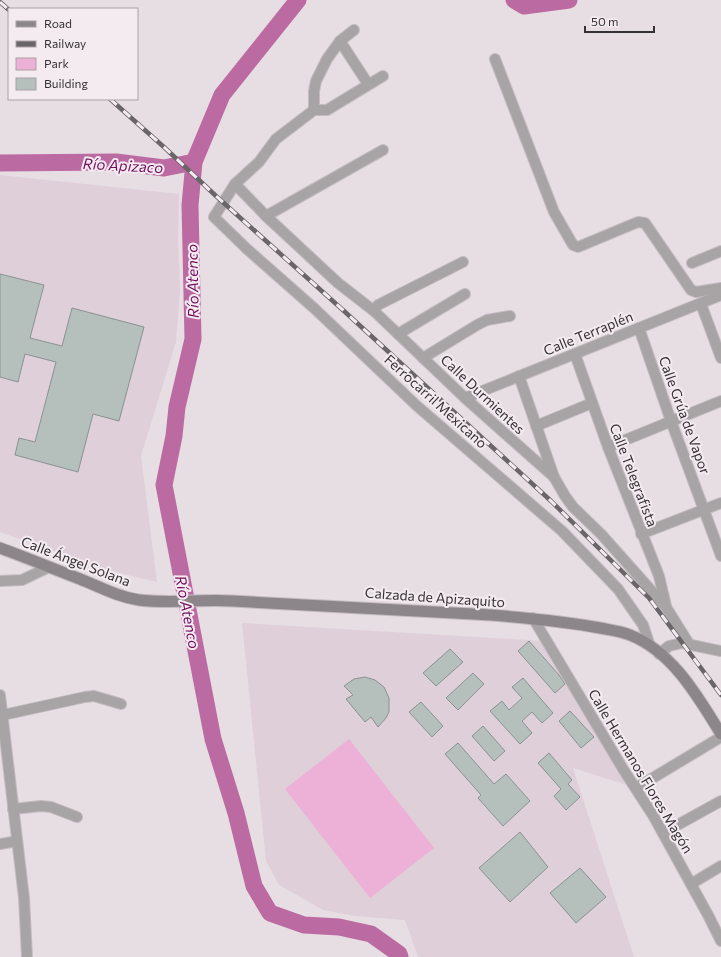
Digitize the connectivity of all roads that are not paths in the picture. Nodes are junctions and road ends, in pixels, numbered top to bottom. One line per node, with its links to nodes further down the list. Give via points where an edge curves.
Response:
1 (354, 30): 2 (street)
2 (340, 41): 5 (street); 6 (street, via 316,81)
3 (495, 59): 13 (street, via 554,212 573,245 578,247 638,222 645,224 691,290 696,292)
4 (383, 76): 5 (street)
5 (368, 84): 6 (street, via 327,110)
6 (314, 110): 8 (street, via 276,139 259,162)
7 (383, 150): 9 (street)
8 (235, 184): 9 (street, Calle Durmientes); 43 (street, Ferrocarril Mexicano, via 214,217 218,222 417,406 562,531 618,589 643,625)
9 (266, 216): 17 (street, Calle Durmientes, via 338,283)
10 (721, 252): 12 (street)
11 (462, 262): 17 (street, via 378,305)
12 (692, 263)
13 (721, 288)
14 (464, 294): 20 (street)
15 (721, 296): 16 (street, Calle Terraplén)
16 (701, 304): 19 (street, Calle Terraplén); 23 (street)
17 (374, 311): 20 (street, Calle Durmientes)
18 (510, 316): 22 (street, via 487,320)
19 (639, 328): 21 (street, Calle Terraplén); 28 (street, Calle Grúa de Vapor)
20 (398, 334): 22 (street, Calle Durmientes)
21 (574, 354): 24 (street, Calle Terraplén); 27 (street, Calle Telegrafista)
22 (423, 358): 25 (street, Calle Durmientes)
23 (721, 358)
24 (519, 376): 25 (street, Calle Terraplén); 29 (street)
25 (465, 398): 31 (street, Calle Durmientes)
26 (721, 401): 28 (street)
27 (592, 403): 29 (street); 30 (street, Calle Telegrafista)
28 (671, 422): 30 (street); 33 (street, Calle Grúa de Vapor)
29 (536, 426): 31 (street)
30 (608, 447): 34 (street, Calle Telegrafista)
31 (554, 477): 40 (street, Calle Durmientes, via 573,507 601,534)
32 (721, 503): 33 (street)
33 (704, 509): 34 (street); 36 (street, Calle Grúa de Vapor)
34 (641, 534): 40 (street, Calle Telegrafista, via 659,576)
35 (0, 548): 37 (main road, Calle Ángel Solana)
36 (721, 556)
37 (49, 566): 38 (street, via 22,580); 39 (main road, Calle Ángel Solana, via 117,595 137,600)
38 (0, 581)
39 (213, 600): 41 (main road, Calzada de Apizaquito)
40 (666, 607): 42 (street, Calle Durmientes)
41 (533, 618): 43 (main road, Calzada de Apizaquito, via 620,632); 50 (street, Calle Hermanos Flores Magón)
42 (689, 644): 44 (street); 45 (street, via 670,646)
43 (650, 646): 45 (main road, Calzada de Apizaquito)
44 (721, 651)
45 (659, 654): 49 (main road, Calzada de Apizaquito, via 693,689)
46 (0, 695): 48 (street)
47 (121, 704): 48 (street, via 94,696)
48 (3, 715): 52 (street)
49 (721, 736): 50 (street)
50 (636, 788): 54 (street, Calle Hermanos Flores Magón)
51 (721, 801): 54 (street)
52 (14, 809): 53 (street, via 51,807); 55 (street)
53 (77, 817)
54 (663, 833): 58 (street, Calle Hermanos Flores Magón)
55 (17, 841): 56 (street); 60 (street, via 24,898)
56 (0, 844)
57 (721, 866): 58 (street)
58 (691, 884): 59 (street, Calle Hermanos Flores Magón)
59 (720, 937)
60 (27, 957)

